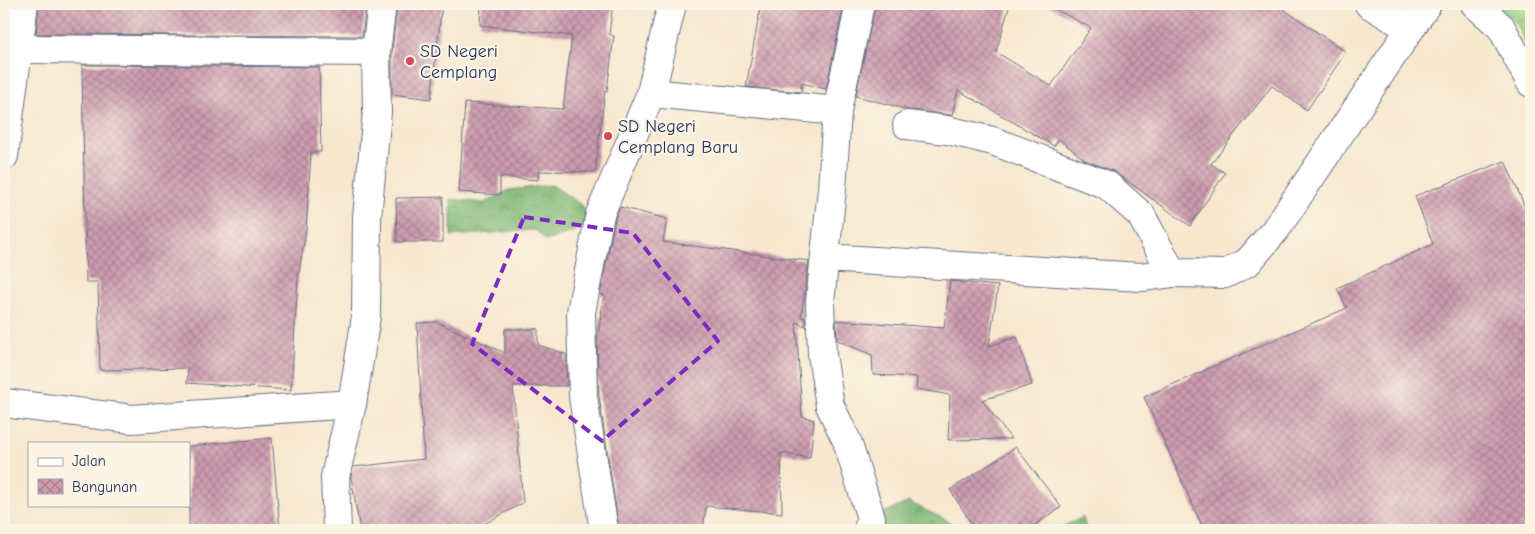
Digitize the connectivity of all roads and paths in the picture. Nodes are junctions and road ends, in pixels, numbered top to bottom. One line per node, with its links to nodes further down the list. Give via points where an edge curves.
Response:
1 (24, 4): 9 (street)
2 (382, 4): 10 (street)
3 (672, 4): 12 (street)
4 (860, 4): 13 (street)
5 (1369, 4): 8 (street)
6 (1427, 4): 8 (street)
7 (1475, 4): 11 (street, via 1501,27)
8 (1409, 28): 17 (street, via 1276,229 1248,262 1225,274)
9 (19, 49): 10 (street); 15 (street)
10 (376, 52): 19 (street, via 377,112 366,216 366,317)
11 (1531, 83)
12 (651, 93): 13 (street); 21 (street, via 600,214 581,312 583,396)
13 (837, 111): 16 (street)
14 (907, 124): 17 (street, via 993,141 1107,186 1141,215)
15 (4, 156)
16 (825, 258): 17 (street, via 1141,277); 22 (street, via 820,311 822,354 830,406 847,441 871,518)
17 (1172, 274)
18 (4, 403): 19 (street, via 132,419)
19 (352, 404): 20 (street, via 335,477)
20 (337, 530)
21 (604, 530)
22 (868, 530)

